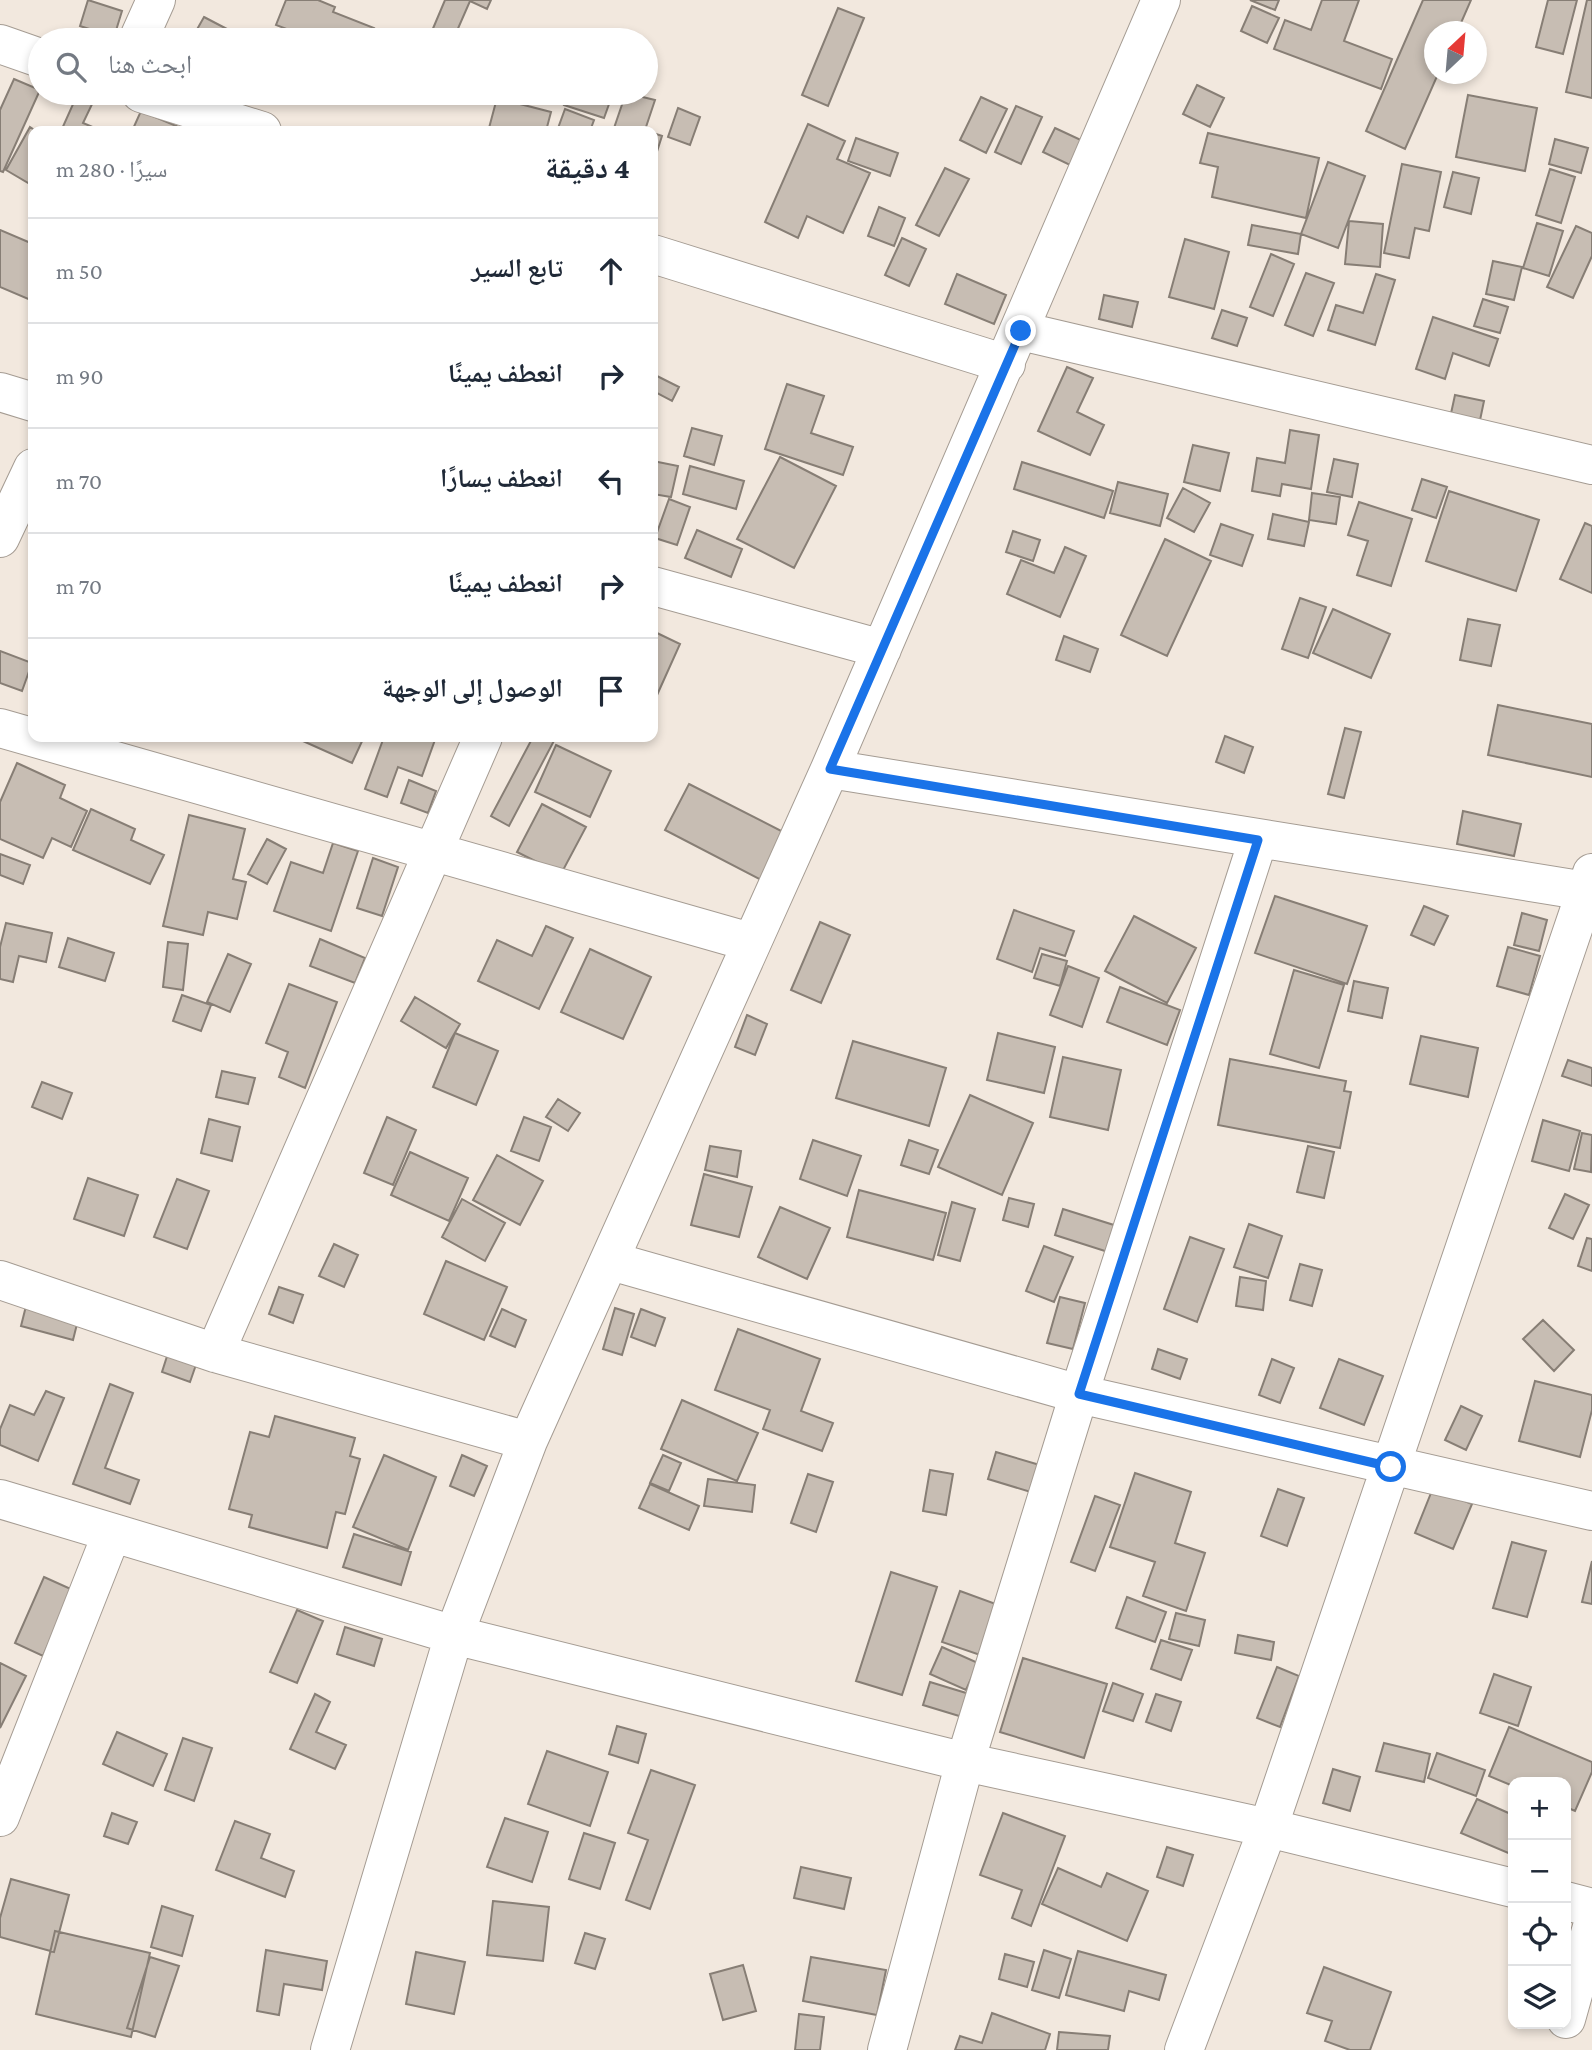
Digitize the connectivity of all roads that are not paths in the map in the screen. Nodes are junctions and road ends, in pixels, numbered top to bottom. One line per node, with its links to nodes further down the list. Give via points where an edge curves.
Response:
1 (156, 0): 3 (street)
2 (1161, 0): 10 (street)
3 (143, 28)
4 (0, 44): 5 (street)
5 (28, 54)
6 (162, 105): 7 (street)
7 (188, 120): 8 (street)
8 (228, 126)
9 (658, 255): 10 (street)
10 (1014, 347): 13 (street); 17 (street)
11 (0, 391): 12 (street)
12 (28, 400)
13 (1592, 465)
14 (28, 479): 15 (street)
15 (0, 538)
16 (658, 587): 17 (street)
17 (882, 649): 22 (street)
18 (0, 727): 19 (street)
19 (28, 735)
20 (52, 742): 24 (street)
21 (481, 742): 24 (street)
22 (830, 769): 23 (street); 26 (street)
23 (1258, 840): 25 (street); 30 (street)
24 (433, 853): 26 (street); 29 (street)
25 (1590, 885): 32 (street)
26 (750, 942): 27 (street)
27 (611, 1261): 30 (street); 31 (street)
28 (0, 1280): 29 (street)
29 (215, 1353): 31 (street)
30 (1079, 1394): 32 (street); 37 (street)
31 (528, 1441): 36 (street)
32 (1391, 1467): 34 (street); 39 (street)
33 (0, 1499): 35 (street)
34 (1592, 1511)
35 (112, 1533): 36 (street); 38 (street)
36 (454, 1635): 37 (street); 46 (street)
37 (965, 1762): 39 (street); 47 (street)
38 (0, 1817)
39 (1268, 1828): 40 (street); 48 (street)
40 (1508, 1887)
41 (1571, 1902): 42 (street)
42 (1592, 1908)
43 (1592, 1927): 44 (street)
44 (1571, 2000)
45 (1563, 2029): 49 (street)
46 (330, 2050)
47 (887, 2050)
48 (1184, 2050)
49 (1557, 2050)

